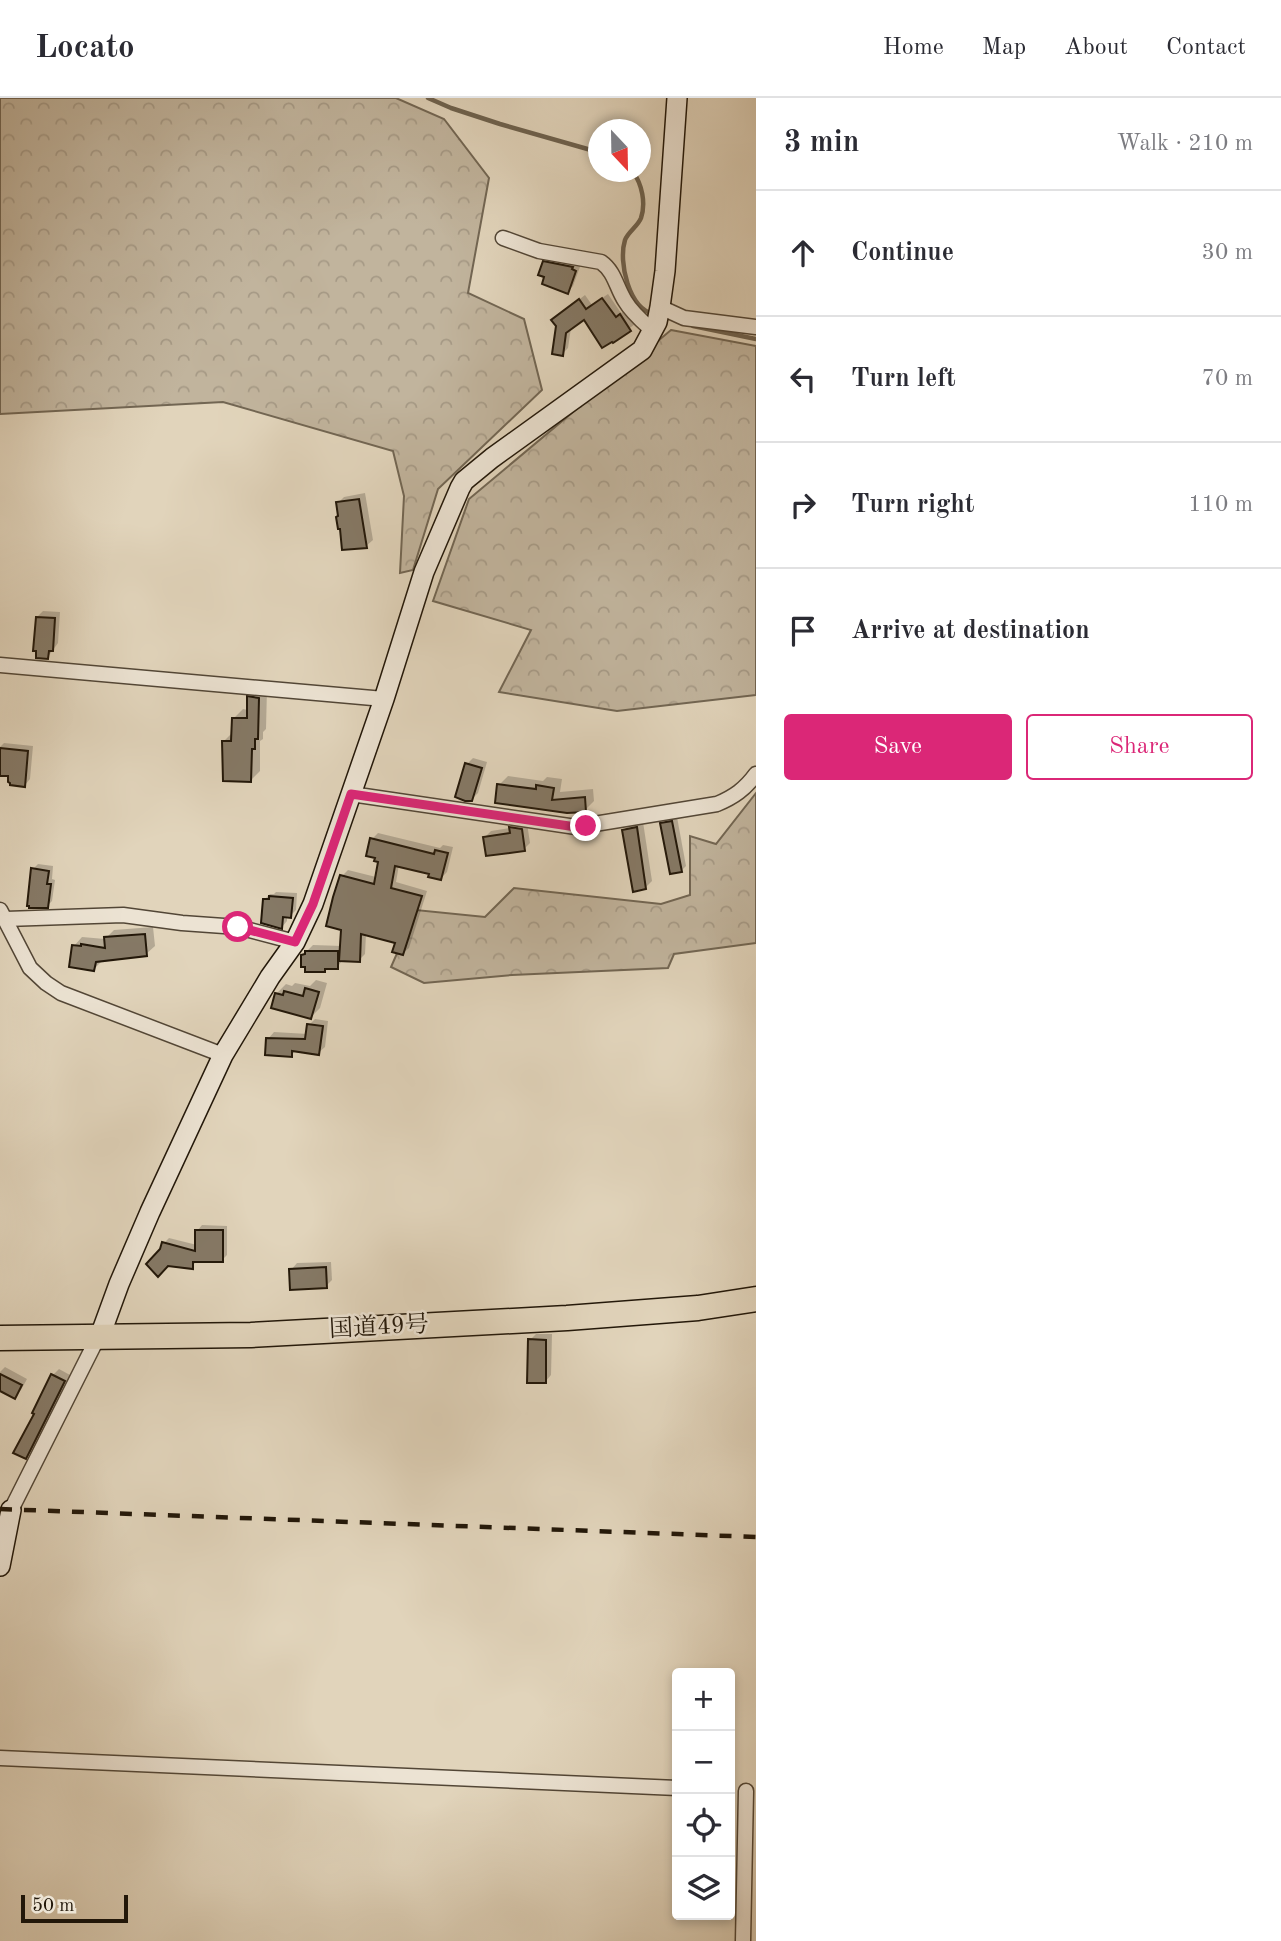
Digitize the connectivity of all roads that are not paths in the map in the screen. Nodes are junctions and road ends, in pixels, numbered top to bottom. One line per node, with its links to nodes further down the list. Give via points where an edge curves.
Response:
1 (677, 98): 3 (street)
2 (503, 238): 5 (street, via 601,262 616,278 626,303)
3 (660, 307): 4 (street, via 684,318); 5 (street)
4 (756, 327)
5 (653, 331): 7 (street, via 642,350 464,481 424,572)
6 (0, 665): 7 (street)
7 (384, 699): 9 (street)
8 (756, 774): 9 (street, via 733,798 717,804 576,827)
9 (351, 794): 11 (street)
10 (3, 914): 11 (street, via 122,915 238,927); 12 (street, via 30,968 61,993)
11 (295, 942): 12 (street)
12 (222, 1055): 14 (street, via 150,1212)
13 (756, 1299): 14 (highway, 国道49号, via 698,1308 512,1321 251,1335)
14 (100, 1336): 15 (highway, 国道49号); 16 (street)
15 (0, 1338)
16 (10, 1510): 17 (street)
17 (0, 1566)
18 (0, 1758): 19 (street)
19 (672, 1787)
20 (751, 1791): 21 (street)
21 (743, 1941)

